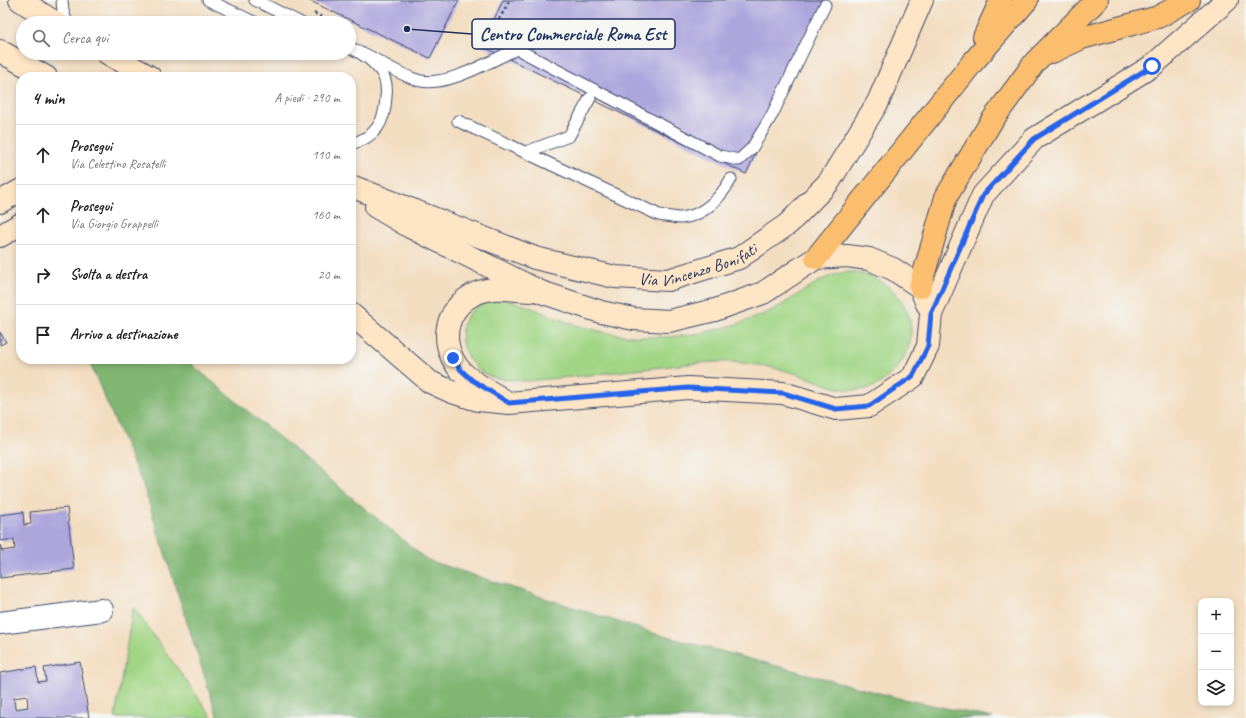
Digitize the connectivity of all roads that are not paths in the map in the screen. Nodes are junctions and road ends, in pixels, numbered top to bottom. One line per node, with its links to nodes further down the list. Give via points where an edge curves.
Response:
1 (20, 0): 12 (main road)
2 (62, 0): 13 (lane)
3 (208, 0): 14 (lane)
4 (255, 0): 15 (lane)
5 (922, 0): 30 (main road, Via Vincenzo Bonifati, via 878,102 829,182 788,224 739,258 668,280 615,277 535,258)
6 (1001, 0): 20 (highway)
7 (1027, 0): 20 (highway)
8 (1097, 0): 21 (highway)
9 (1188, 0): 21 (highway, via 1158,17 1082,38)
10 (1227, 0): 39 (main road, via 1152,66 1034,139 983,195)
11 (825, 5): 18 (lane, via 772,114 752,148 739,160 720,156 517,49 440,82 420,81)
12 (44, 12)
13 (65, 16)
14 (241, 16)
15 (287, 16)
16 (356, 50): 18 (lane)
17 (3, 53): 22 (main road); 23 (main road)
18 (365, 54): 27 (lane, via 382,74 387,90 386,113 373,132)
19 (120, 60): 24 (main road)
20 (973, 62): 36 (highway)
21 (1035, 62): 37 (highway, via 991,122 946,197)
22 (25, 72)
23 (37, 72)
24 (141, 72)
25 (590, 98): 28 (lane, via 569,136)
26 (458, 121): 28 (lane)
27 (356, 143)
28 (526, 152): 29 (lane, via 659,215 682,218 707,209 726,188)
29 (731, 178)
30 (356, 188)
31 (16, 193): 33 (main road)
32 (356, 196): 38 (main road, via 410,227)
33 (0, 202)
34 (16, 227): 35 (main road)
35 (0, 236)
36 (816, 258): 37 (main road, via 847,256 869,259 894,269); 38 (main road, via 763,293 715,310 669,321 601,312)
37 (920, 287): 39 (main road)
38 (541, 292): 41 (main road, via 494,289 477,293 457,306 447,326 447,344 461,370 472,380)
39 (931, 314): 41 (main road, via 928,346 913,376 869,406 836,409 783,393 688,388)
40 (356, 318): 41 (main road, via 430,382 478,400)
41 (509, 403)
42 (102, 610): 43 (street)
43 (0, 623)

